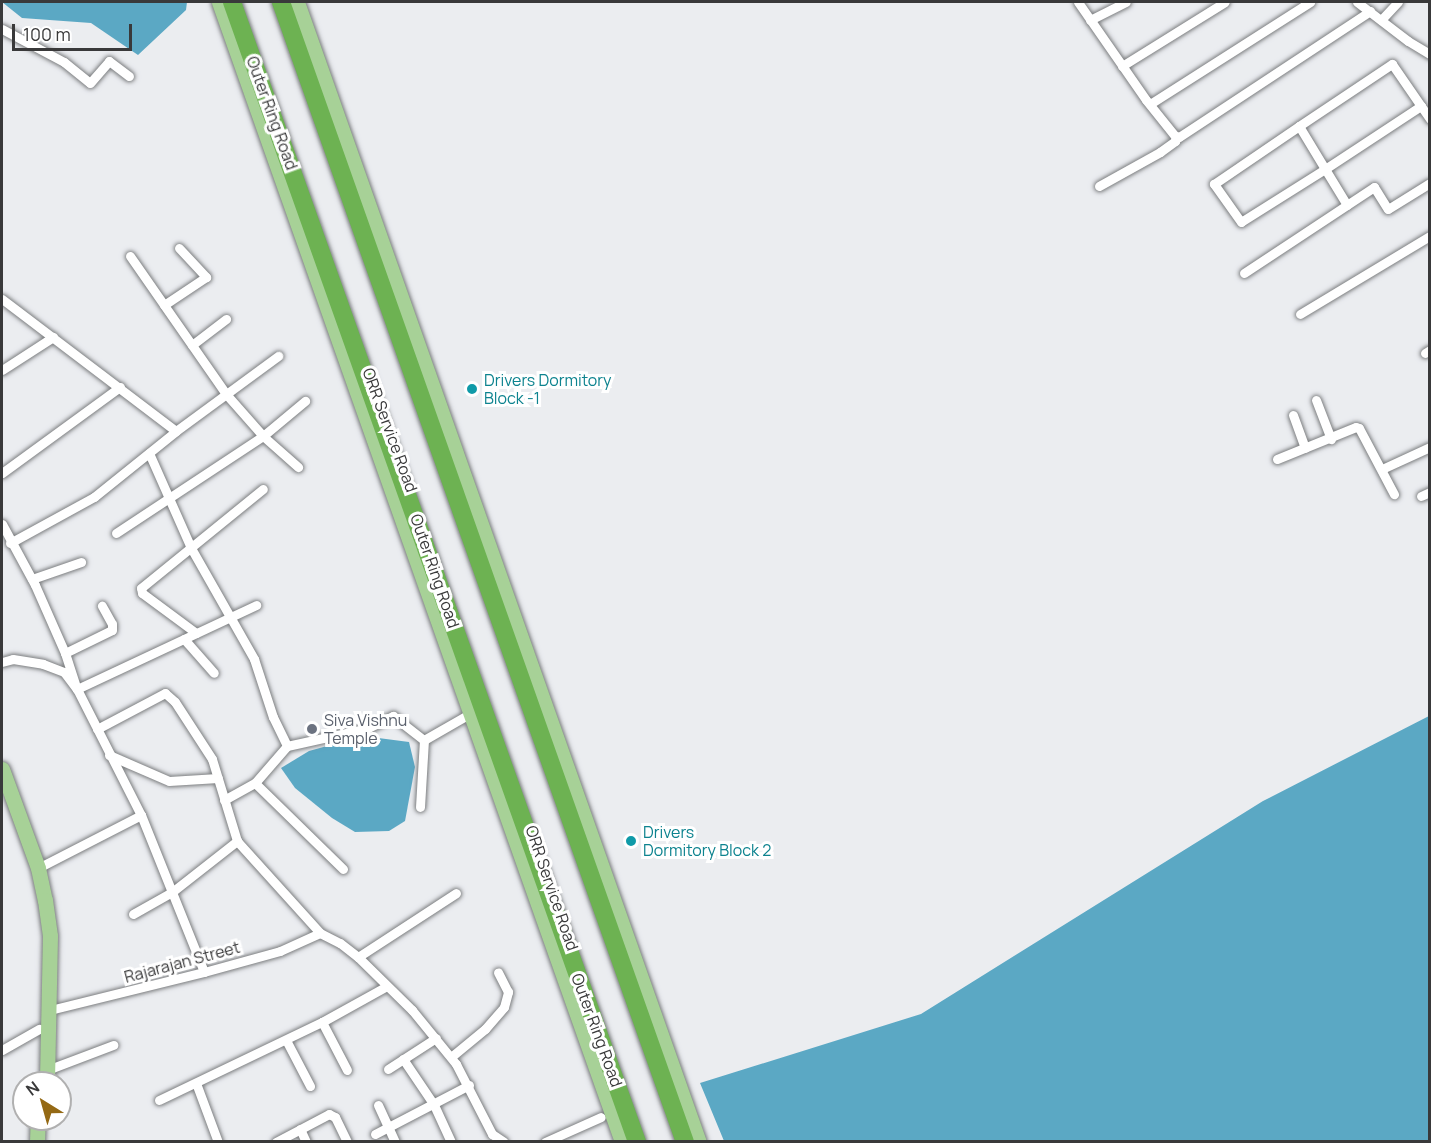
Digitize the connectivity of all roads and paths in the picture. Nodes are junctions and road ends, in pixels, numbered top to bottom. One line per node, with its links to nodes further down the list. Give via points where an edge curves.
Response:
1 (219, 2): 38 (main road, ORR Service Road)
2 (232, 2): 33 (highway, Outer Ring Road)
3 (281, 2): 27 (highway)
4 (297, 2): 31 (main road)
5 (1078, 2): 12 (street)
6 (1126, 2): 12 (street)
7 (1225, 2): 16 (street)
8 (1310, 2): 18 (street)
9 (1358, 2): 11 (street)
10 (1398, 2): 13 (street)
11 (1370, 11): 13 (street); 22 (street)
12 (1090, 20): 16 (street)
13 (1381, 20): 15 (street)
14 (2, 29): 17 (street, via 64,63 90,83 109,62)
15 (1430, 54)
16 (1122, 66): 18 (street)
17 (129, 76)
18 (1150, 104): 22 (street)
19 (1421, 106): 20 (street); 21 (street, via 1392,64); 23 (street)
20 (1430, 119)
21 (1299, 126): 23 (street); 23 (street, via 1214,184 1241,222)
22 (1177, 136): 25 (street, via 1160,152)
23 (1325, 169): 26 (street)
24 (1430, 183): 26 (street, via 1388,209 1374,187)
25 (1099, 186)
26 (1347, 205): 32 (street)
27 (357, 214): 31 (highway); 57 (highway)
28 (1430, 236): 36 (street)
29 (179, 248): 35 (street, via 206,277)
30 (130, 256): 35 (street)
31 (385, 257): 48 (main road)
32 (1244, 273)
33 (332, 281): 38 (highway); 65 (highway, Outer Ring Road)
34 (2, 299): 39 (street)
35 (164, 305): 40 (street)
36 (1300, 314)
37 (226, 319): 40 (street)
38 (334, 326): 61 (main road, ORR Service Road)
39 (53, 337): 42 (street); 43 (street)
40 (192, 345): 44 (street)
41 (278, 356): 44 (street)
42 (2, 370)
43 (120, 387): 49 (street); 59 (street)
44 (226, 394): 49 (street); 50 (street)
45 (1316, 400): 51 (street)
46 (305, 401): 50 (street)
47 (1293, 415): 53 (street)
48 (443, 416): 57 (highway); 138 (main road)
49 (176, 431): 54 (street)
50 (262, 436): 56 (street); 63 (street)
51 (1331, 440): 53 (street); 58 (street, via 1359,428)
52 (1430, 447): 58 (street)
53 (1305, 448): 55 (street)
54 (149, 453): 63 (street); 67 (street, via 94,496)
55 (1277, 459)
56 (298, 467)
57 (448, 470): 137 (highway)
58 (1382, 470): 62 (street)
59 (2, 473)
60 (262, 489): 68 (street)
61 (393, 493): 65 (highway); 80 (main road, ORR Service Road)
62 (1394, 494)
63 (169, 500): 66 (street); 68 (street)
64 (2, 524): 67 (street)
65 (420, 530): 136 (highway, Outer Ring Road)
66 (116, 533)
67 (10, 543): 70 (street)
68 (190, 548): 73 (street); 74 (street, via 141,588 142,593)
69 (81, 562): 70 (street)
70 (32, 579): 76 (street)
71 (256, 605): 73 (street)
72 (102, 606): 76 (street, via 112,630)
73 (230, 617): 74 (street); 83 (street, via 254,659)
74 (196, 633): 75 (street)
75 (184, 639): 78 (street); 79 (street)
76 (65, 653): 79 (street)
77 (2, 662): 79 (street, via 43,664 64,672)
78 (214, 674)
79 (77, 689): 81 (street)
80 (471, 713): 82 (street); 135 (main road, ORR Service Road)
81 (97, 729): 84 (street); 86 (street, via 165,693 212,759)
82 (424, 740): 83 (street, via 393,716 368,728); 90 (street)
83 (287, 746): 87 (street)
84 (109, 755): 86 (street, via 169,781); 91 (street)
85 (2, 769): 93 (main road)
86 (218, 778): 89 (street)
87 (255, 783): 89 (street); 94 (street)
88 (2, 798): 103 (main road, via 36,901)
89 (224, 800): 92 (street)
90 (420, 807)
91 (141, 815): 93 (street); 95 (street)
92 (237, 841): 95 (street); 98 (street)
93 (38, 868): 103 (main road, via 50,936)
94 (343, 868)
95 (172, 892): 97 (street); 100 (street)
96 (456, 893): 99 (street)
97 (133, 915)
98 (320, 933): 99 (street); 100 (street, Rajarajan Street, via 280,951)
99 (358, 957): 102 (street)
100 (204, 972): 103 (street, Rajarajan Street)
101 (498, 972): 110 (street, via 508,992 504,1007)
102 (387, 986): 104 (street); 106 (street)
103 (45, 1010): 105 (main road)
104 (322, 1022): 107 (street); 113 (street)
105 (43, 1028): 109 (street); 114 (main road); 115 (main road)
106 (436, 1038): 110 (street); 111 (street)
107 (286, 1040): 117 (street); 119 (street)
108 (113, 1045): 116 (street)
109 (2, 1050)
110 (451, 1057): 118 (street)
111 (403, 1059): 112 (street); 122 (street)
112 (388, 1069)
113 (347, 1070)
114 (39, 1071)
115 (47, 1071)
116 (59, 1071)
117 (196, 1083): 120 (street); 127 (street)
118 (469, 1085): 122 (street); 133 (street, via 492,1134)
119 (310, 1086)
120 (159, 1100)
121 (378, 1105): 124 (street)
122 (434, 1105): 124 (street); 132 (street)
123 (601, 1117): 134 (street)
124 (388, 1128): 126 (street); 131 (street)
125 (300, 1129): 128 (street); 129 (street); 130 (street, via 329,1114 335,1117)
126 (375, 1134)
127 (218, 1142)
128 (276, 1142)
129 (306, 1142)
130 (347, 1142)
131 (395, 1142)
132 (452, 1142)
133 (504, 1142)
134 (545, 1142)
135 (622, 1142)
136 (637, 1142)
137 (685, 1142)
138 (699, 1142)

